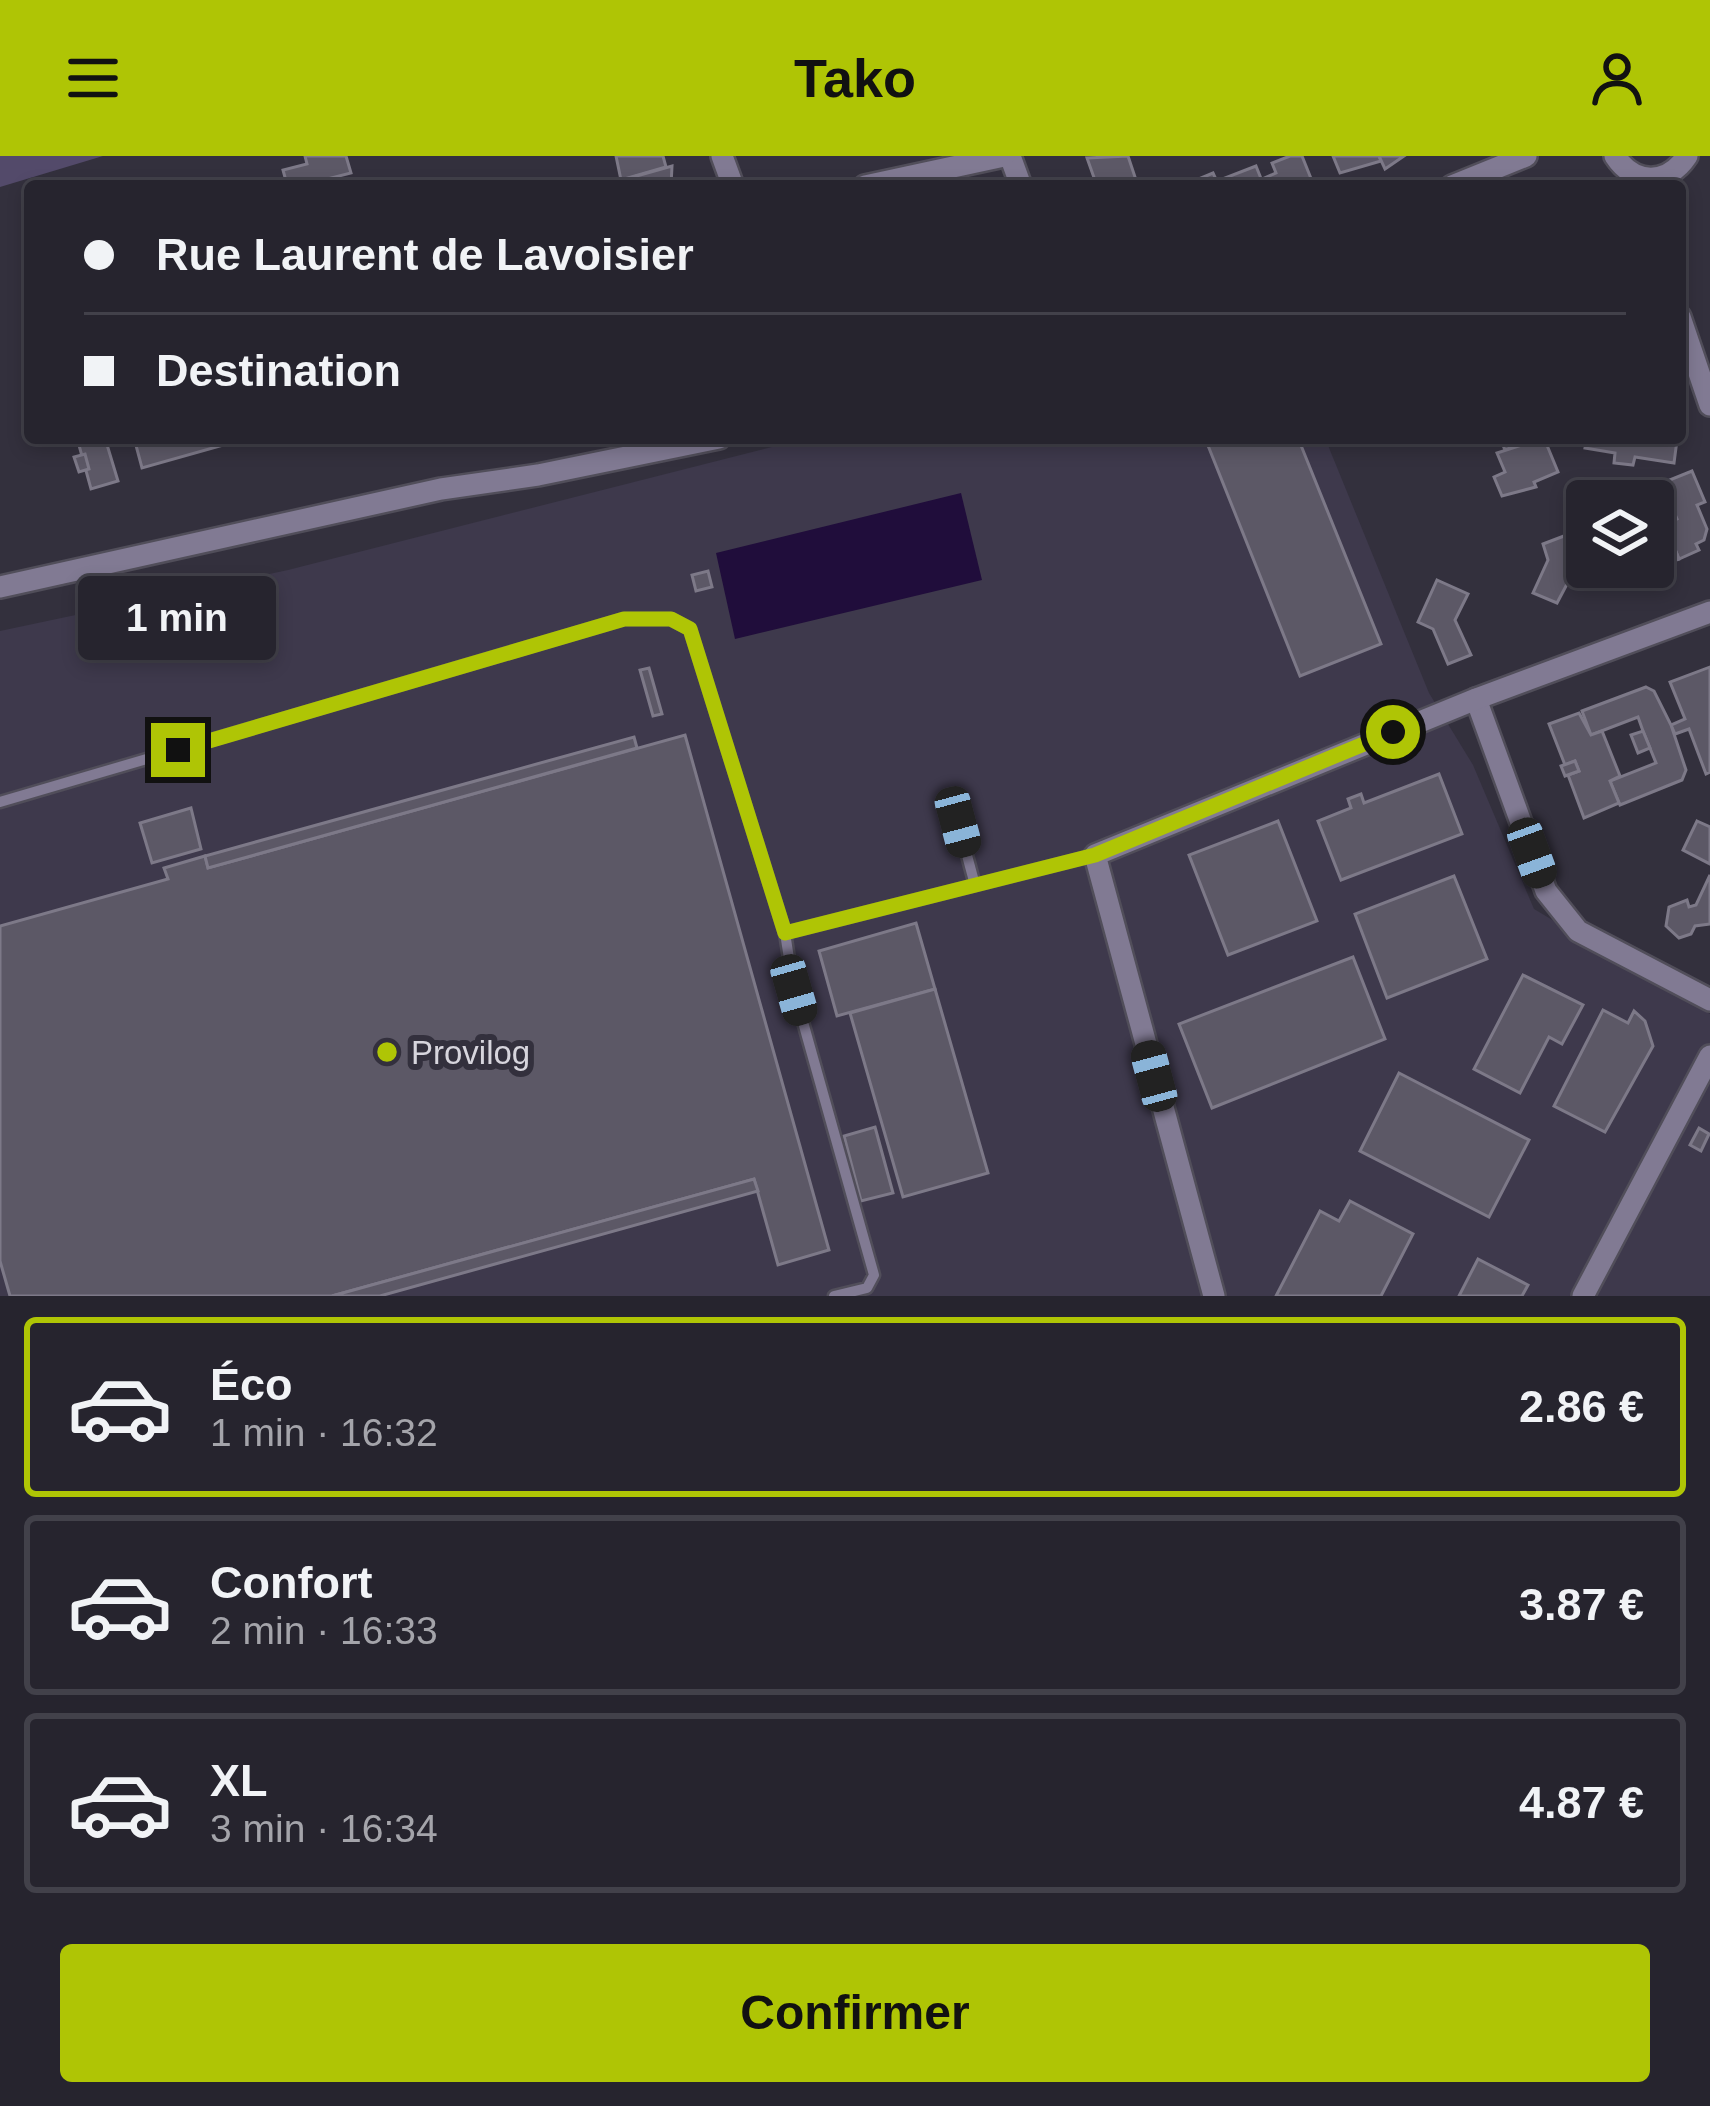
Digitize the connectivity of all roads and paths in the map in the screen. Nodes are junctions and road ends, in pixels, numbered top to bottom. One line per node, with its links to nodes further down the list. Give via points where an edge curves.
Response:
1 (1007, 156): 5 (street)
2 (1526, 156): 6 (street)
3 (1615, 156): 7 (street, via 1625,172)
4 (1687, 156): 8 (street)
5 (893, 180)
6 (1467, 180)
7 (1649, 180)
8 (1660, 180)
9 (1686, 334): 10 (street)
10 (1710, 404)
11 (686, 444): 12 (street)
12 (0, 586)
13 (1710, 612): 14 (street)
14 (1476, 699): 17 (street); 20 (street, via 1546,891 1578,931)
15 (0, 802): 19 (lane, via 624,619 671,619 690,629)
16 (958, 822): 18 (lane)
17 (1095, 855): 18 (lane); 24 (street)
18 (975, 885): 19 (lane)
19 (785, 933): 23 (lane, via 874,1275 867,1288)
20 (1710, 1000)
21 (1710, 1056): 22 (street)
22 (1704, 1084): 25 (street)
23 (834, 1296)
24 (1214, 1296)
25 (1583, 1296)

